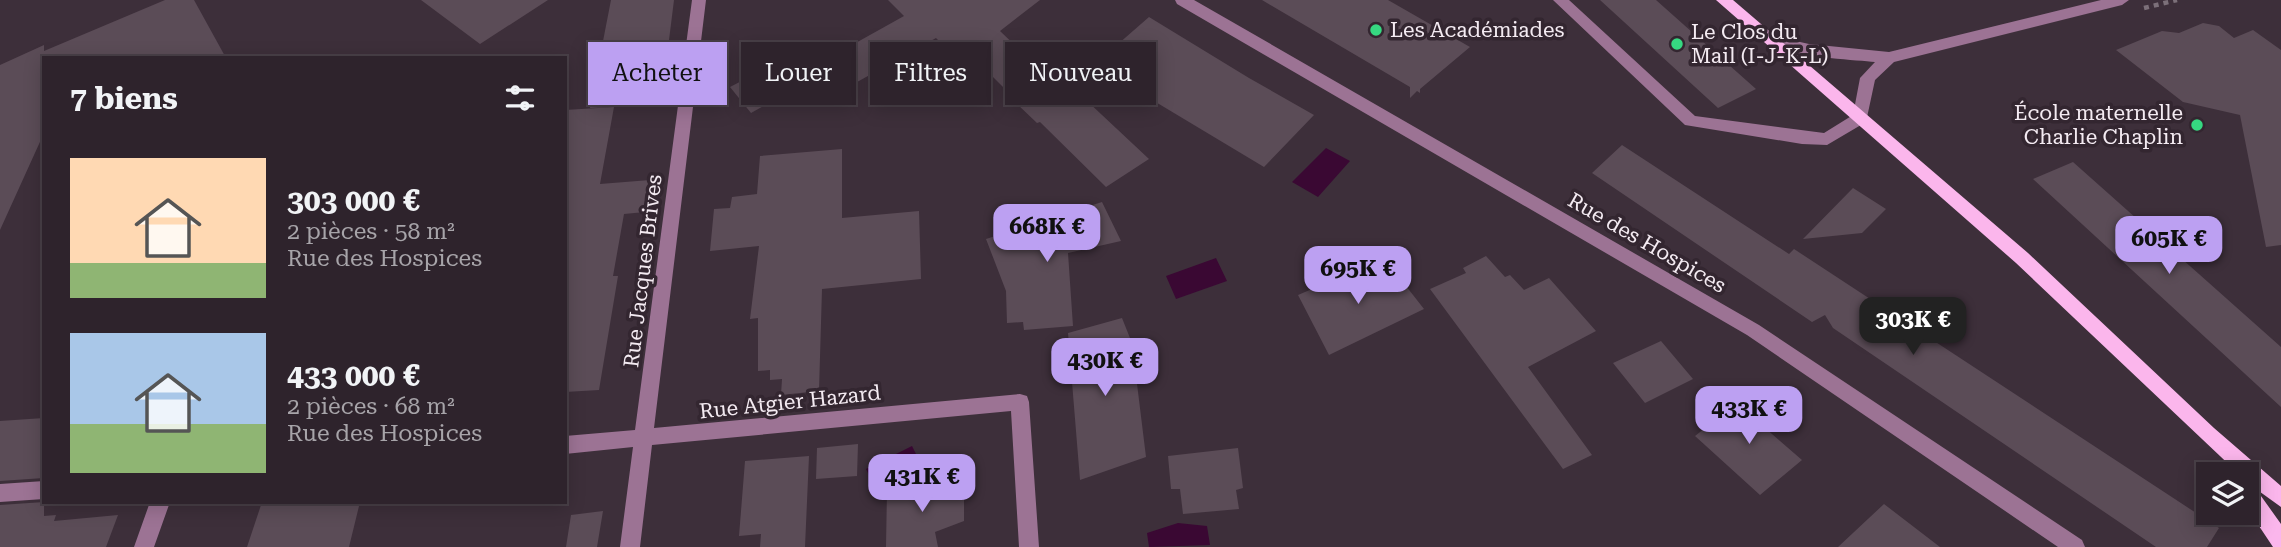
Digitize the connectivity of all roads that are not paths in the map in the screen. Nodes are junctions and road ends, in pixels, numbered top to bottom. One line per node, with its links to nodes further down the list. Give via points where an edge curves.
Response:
1 (699, 0): 10 (street, Rue Jacques Brives)
2 (1182, 0): 22 (street, Rue des Hospices, via 1753,330)
3 (1560, 0): 8 (street, via 1691,121 1827,139)
4 (1723, 0): 6 (main road)
5 (2122, 0): 7 (street)
6 (1773, 42): 7 (street); 8 (main road)
7 (1889, 58): 8 (street, via 1868,78)
8 (1860, 118): 9 (main road, via 2021,258)
9 (2207, 434): 12 (main road); 15 (main road)
10 (645, 439): 11 (street, Rue Atgier Hazard); 20 (street, Rue Jacques Brives); 21 (street, Rue Atgier Hazard, via 1020,402)
11 (567, 445)
12 (2227, 462)
13 (42, 490): 14 (street)
14 (0, 493)
15 (2281, 498)
16 (159, 504): 19 (street)
17 (2259, 509): 18 (main road)
18 (2281, 541)
19 (144, 547)
20 (631, 547)
21 (1029, 547)
22 (2075, 547)

